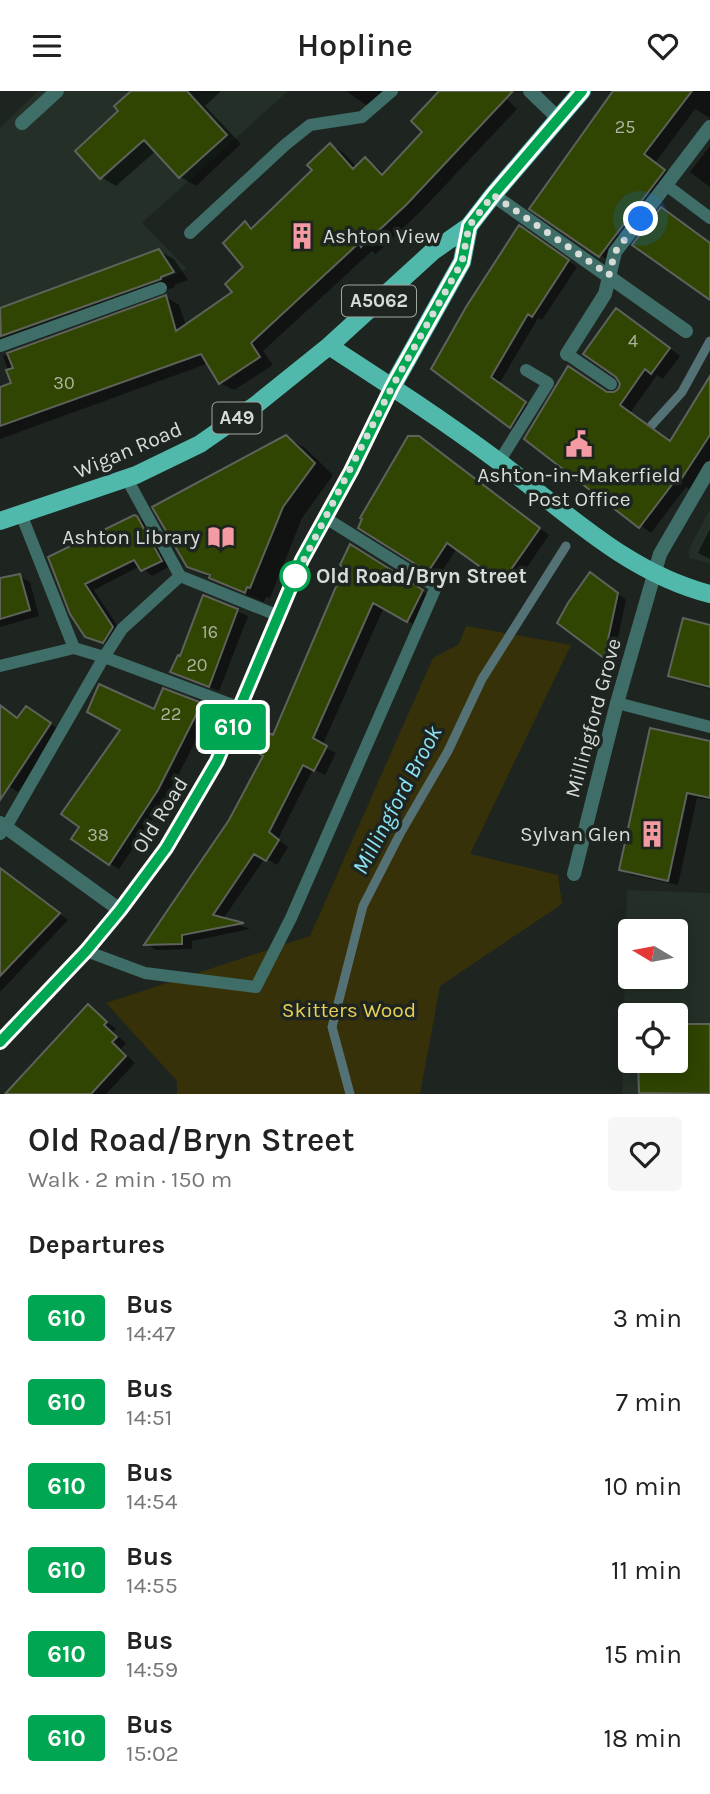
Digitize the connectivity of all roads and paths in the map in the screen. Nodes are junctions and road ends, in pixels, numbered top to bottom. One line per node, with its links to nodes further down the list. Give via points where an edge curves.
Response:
1 (57, 91): 6 (street)
2 (392, 91): 12 (lane, via 362,117 310,125)
3 (530, 91): 5 (street)
4 (582, 91): 5 (main road, Wigan Road / A5062)
5 (558, 118): 9 (main road, Wigan Road / A5062)
6 (22, 123)
7 (710, 127): 8 (street)
8 (666, 185): 10 (lane); 13 (street, via 615,252)
9 (493, 195): 11 (main road, Wigan Road / A5062); 13 (street)
10 (710, 218)
11 (469, 226): 17 (main road, Wigan Road / A5062, via 432,252); 21 (main road, Wigan Road / A5062, via 462,262)
12 (190, 233)
13 (609, 275): 15 (street); 18 (street, via 605,294)
14 (161, 288): 16 (lane)
15 (687, 331)
16 (0, 346)
17 (329, 346): 21 (main road); 24 (main road, Wigan Road / A49, via 200,444)
18 (567, 354): 20 (lane)
19 (526, 370): 22 (lane, via 548,383)
20 (611, 384)
21 (392, 387): 22 (main road); 26 (street, Old Road)
22 (499, 462): 28 (main road, via 621,556)
23 (710, 468): 28 (street, Millingford Grove, via 660,554)
24 (127, 479): 25 (main road, Wigan Road / A49); 29 (lane)
25 (21, 514): 27 (main road, Wigan Road / A49); 32 (lane)
26 (324, 517): 31 (street, Old Road); 41 (lane, via 436,587 297,906 256,987 145,973)
27 (0, 521)
28 (654, 574): 30 (main road); 35 (street, Millingford Grove)
29 (180, 576): 31 (lane); 33 (lane, via 122,629)
30 (710, 594)
31 (279, 616): 36 (street, Old Road)
32 (74, 648): 33 (lane); 34 (lane)
33 (104, 657): 36 (lane); 38 (lane)
34 (0, 666)
35 (617, 703): 37 (lane); 39 (street, Millingford Grove)
36 (241, 708): 40 (street, Old Road, via 217,761 166,848)
37 (710, 727)
38 (2, 828): 40 (street)
39 (574, 874)
40 (120, 910): 41 (street, Old Road)
41 (86, 951): 42 (street, Old Road)
42 (0, 1042)

